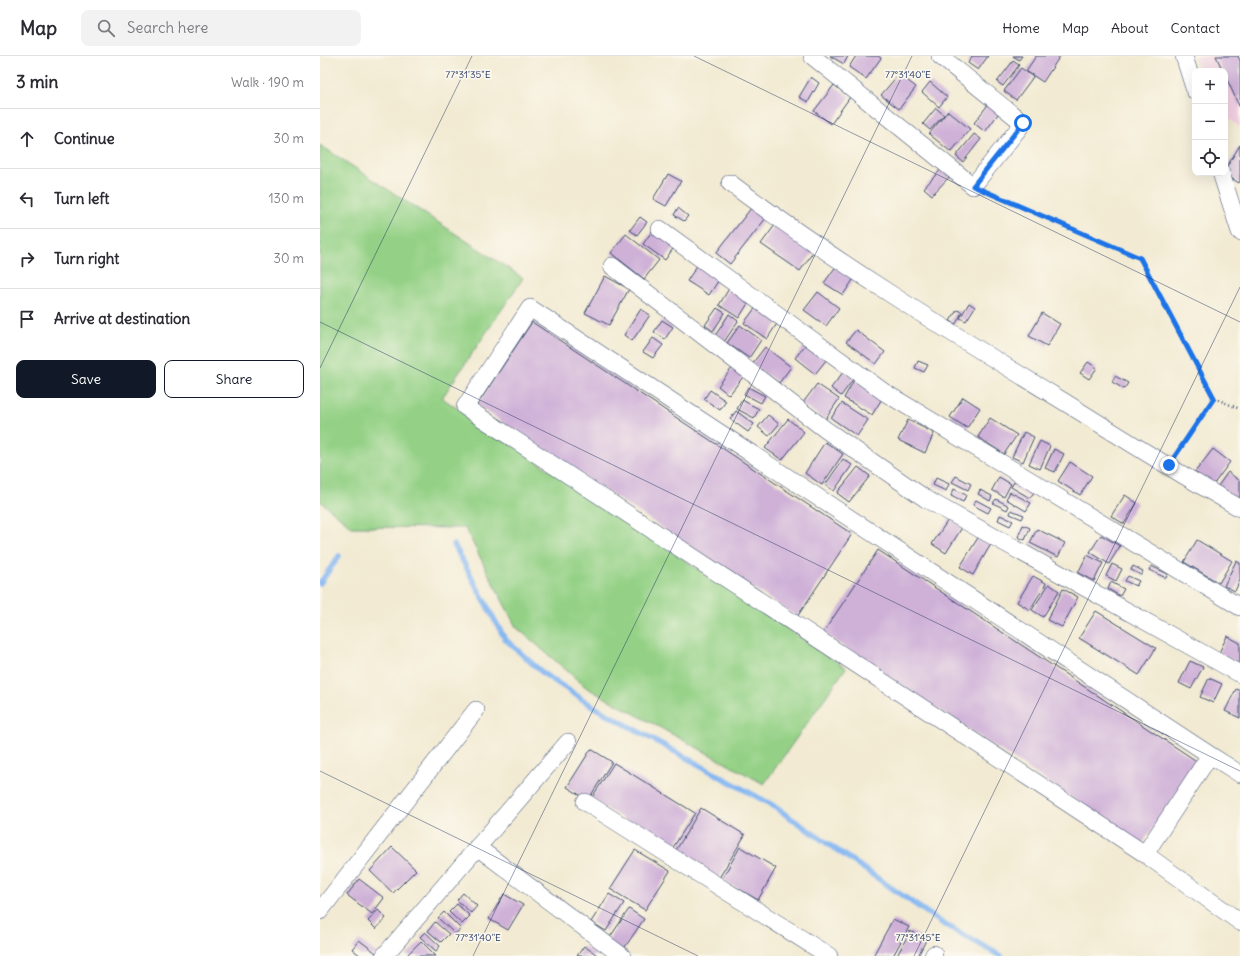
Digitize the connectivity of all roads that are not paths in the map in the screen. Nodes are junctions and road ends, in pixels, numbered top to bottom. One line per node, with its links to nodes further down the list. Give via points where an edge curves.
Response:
1 (812, 56): 2 (street, via 973,186 1023,123)
2 (940, 56)
3 (1184, 56): 4 (street)
4 (1192, 82)
5 (1222, 176): 8 (street)
6 (730, 183): 10 (street, via 826,253)
7 (660, 229): 11 (street, via 884,392)
8 (1240, 232)
9 (612, 266): 12 (street, via 826,430 926,499)
10 (1240, 508)
11 (1240, 607)
12 (1240, 674)
13 (476, 710): 20 (street)
14 (568, 742): 18 (street)
15 (1210, 755): 16 (street); 19 (street); 19 (street, via 530,308 464,407)
16 (1240, 774)
17 (585, 802): 24 (street)
18 (477, 847): 22 (street); 23 (street)
19 (1144, 854): 21 (street)
20 (320, 911)
21 (1240, 922)
22 (384, 956)
23 (622, 956)
24 (829, 956)

